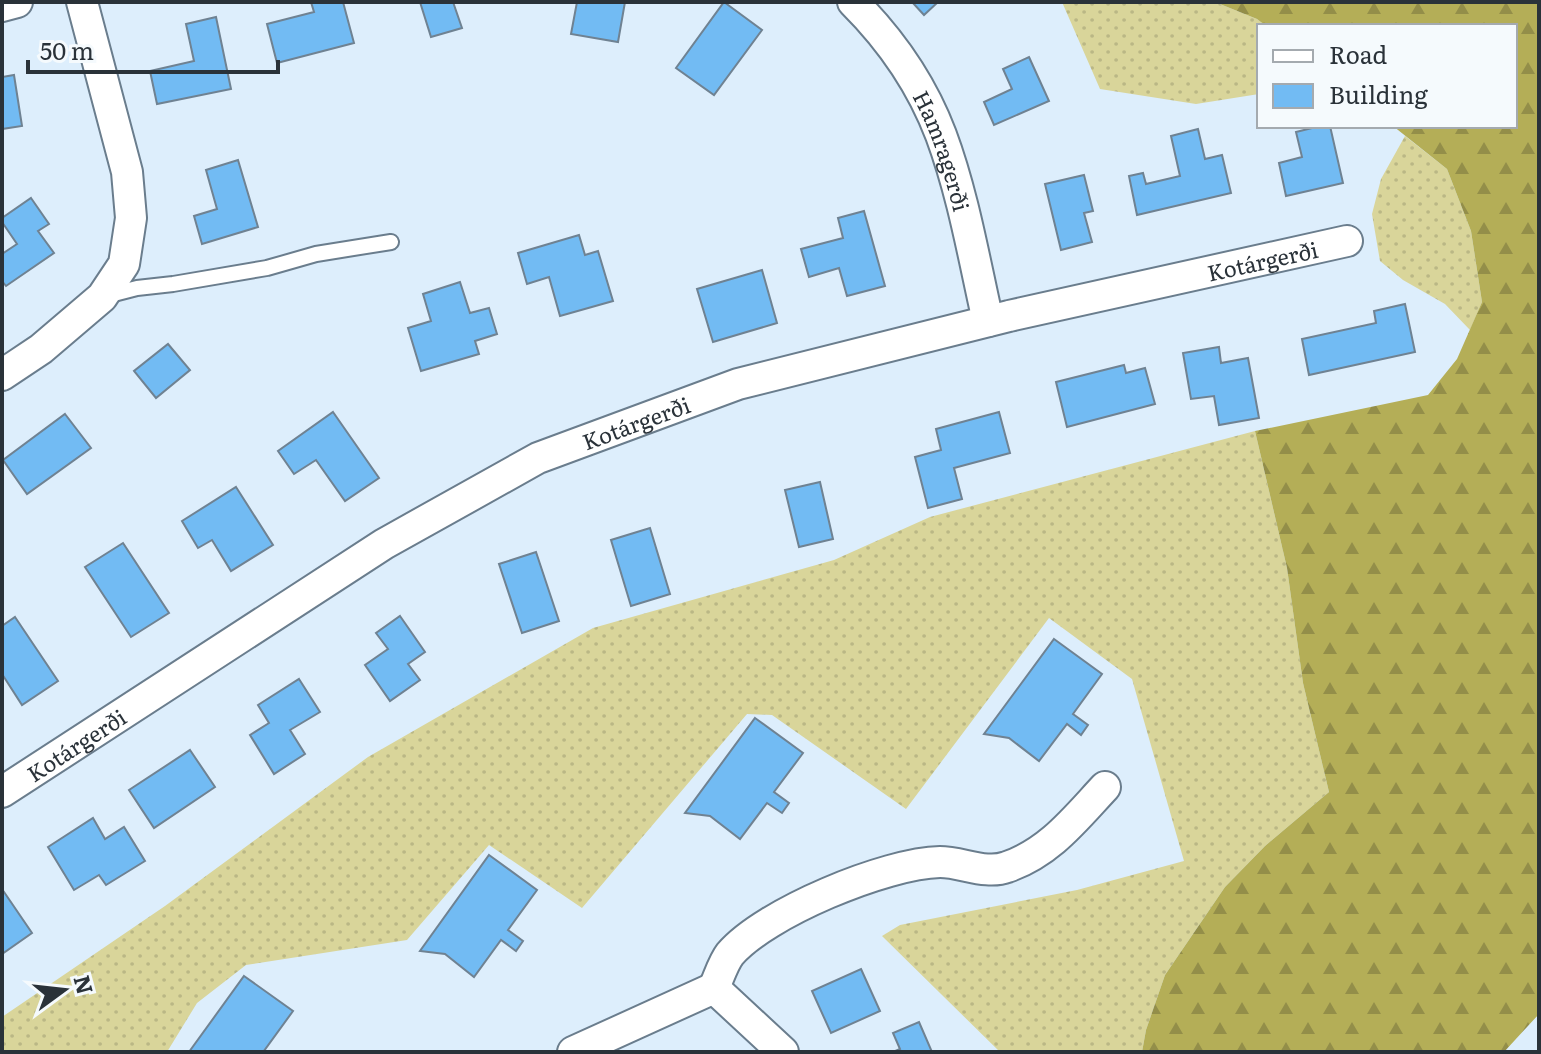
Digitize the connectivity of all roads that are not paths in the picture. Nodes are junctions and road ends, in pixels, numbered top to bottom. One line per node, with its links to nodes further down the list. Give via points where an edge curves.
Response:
1 (17, 2): 4 (street)
2 (82, 2): 7 (street, via 129,187 131,218 124,264)
3 (853, 2): 8 (street, Hamragerði, via 910,72 941,134)
4 (2, 6)
5 (1347, 241): 8 (street, Kotárgerði)
6 (391, 242): 7 (lane)
7 (102, 297): 9 (street)
8 (988, 321): 11 (street, Kotárgerði, via 738,384 538,458 384,544)
9 (2, 375)
10 (1105, 787): 12 (street, via 1047,848 1004,869 910,864 859,879 770,922 729,955)
11 (2, 792)
12 (714, 988): 13 (street); 14 (street)
13 (573, 1052)
14 (783, 1052)

